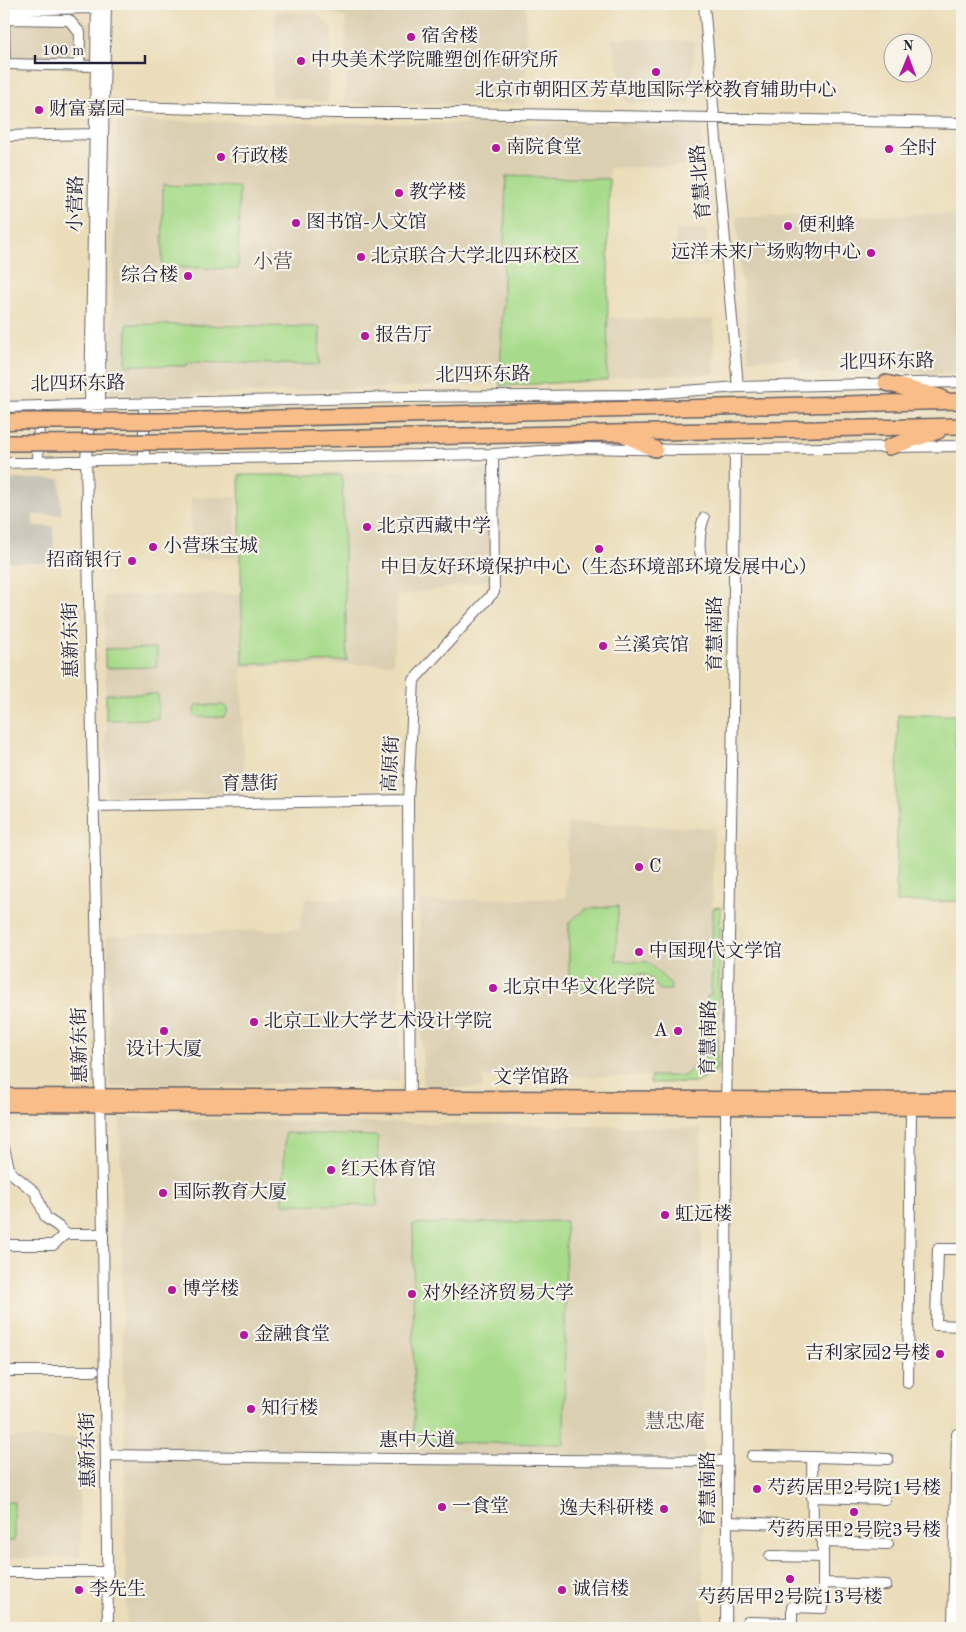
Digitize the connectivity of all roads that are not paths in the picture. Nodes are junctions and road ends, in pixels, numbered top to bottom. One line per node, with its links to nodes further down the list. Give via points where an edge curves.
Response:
1 (704, 4): 8 (street, 育慧北路)
2 (100, 5): 3 (street); 6 (street, 小营路); 7 (street, 小营路)
3 (4, 10)
4 (4, 20): 5 (street, via 68,20 80,33); 5 (street, via 5,64)
5 (79, 66): 6 (street)
6 (96, 66): 7 (street, 小营路)
7 (100, 106): 8 (street); 10 (street, 小营路); 11 (street, 小营路)
8 (713, 118): 9 (street); 15 (street, 育慧北路)
9 (962, 123)
10 (103, 124): 11 (street); 18 (street, 小营路)
11 (96, 134): 12 (street); 18 (street, 小营路)
12 (4, 136)
13 (962, 382): 14 (street, 北四环东路)
14 (886, 383): 15 (street, 北四环东路); 16 (highway)
15 (738, 387): 17 (street, 北四环东路, via 632,395)
16 (959, 402): 21 (highway, 北四环东路, bridge)
17 (144, 404): 18 (street, 北四环东路); 31 (street)
18 (95, 405): 19 (street, 北四环东路); 30 (street, 惠新东街)
19 (39, 406): 20 (street, 北四环东路); 32 (street)
20 (4, 407)
21 (11, 422)
22 (959, 426): 23 (highway); 26 (highway)
23 (620, 433): 24 (highway, bridge); 27 (highway)
24 (11, 443)
25 (962, 446): 26 (street)
26 (889, 447): 28 (street)
27 (655, 449): 28 (street); 29 (street, via 587,448)
28 (734, 449): 35 (street, 育慧南路)
29 (493, 454): 31 (street); 36 (street, 高原街, via 494,592 414,680)
30 (86, 460): 31 (street); 32 (street); 37 (street, 惠新东街)
31 (144, 460)
32 (38, 462): 33 (street)
33 (4, 463)
34 (704, 518): 35 (street, via 699,534 704,561 712,565)
35 (733, 565): 42 (street, 育慧南路)
36 (408, 800): 37 (street, 育慧街); 41 (street, 高原街)
37 (93, 806): 40 (street, 惠新东街)
38 (4, 1095): 40 (main road)
39 (962, 1099): 42 (main road, 文学馆路)
40 (100, 1100): 41 (main road, 文学馆路); 43 (main road); 48 (street, 惠新东街)
41 (410, 1101): 42 (main road, 文学馆路)
42 (726, 1103): 44 (main road, 文学馆路); 60 (street, 育慧南路)
43 (4, 1105)
44 (911, 1108): 45 (main road, 文学馆路); 54 (street)
45 (962, 1109)
46 (4, 1148): 47 (street, via 10,1172 35,1192 46,1218)
47 (65, 1234): 48 (street); 49 (street, via 53,1245)
48 (103, 1234): 56 (street, 惠新东街)
49 (4, 1245)
50 (962, 1249): 51 (street, via 938,1249 936,1325)
51 (962, 1326)
52 (4, 1371): 53 (street)
53 (94, 1371)
54 (908, 1383)
55 (957, 1434): 77 (street)
56 (106, 1455): 60 (street, 惠中大道); 70 (street, 惠新东街)
57 (752, 1456): 58 (street)
58 (812, 1457): 59 (street); 61 (street)
59 (888, 1459)
60 (727, 1461): 63 (street, 育慧南路)
61 (812, 1497): 62 (street); 64 (street)
62 (885, 1498)
63 (727, 1522): 64 (street); 76 (street, 育慧南路)
64 (813, 1525): 65 (street)
65 (823, 1542): 66 (street); 68 (street)
66 (888, 1544)
67 (770, 1556): 68 (street)
68 (823, 1557): 71 (street)
69 (4, 1572): 70 (street)
70 (108, 1572): 75 (street, 惠新东街)
71 (823, 1583): 72 (street); 74 (street, via 823,1608 792,1607)
72 (886, 1585)
73 (747, 1622): 74 (street)
74 (792, 1626)
75 (108, 1628)
76 (726, 1628)
77 (954, 1628)

